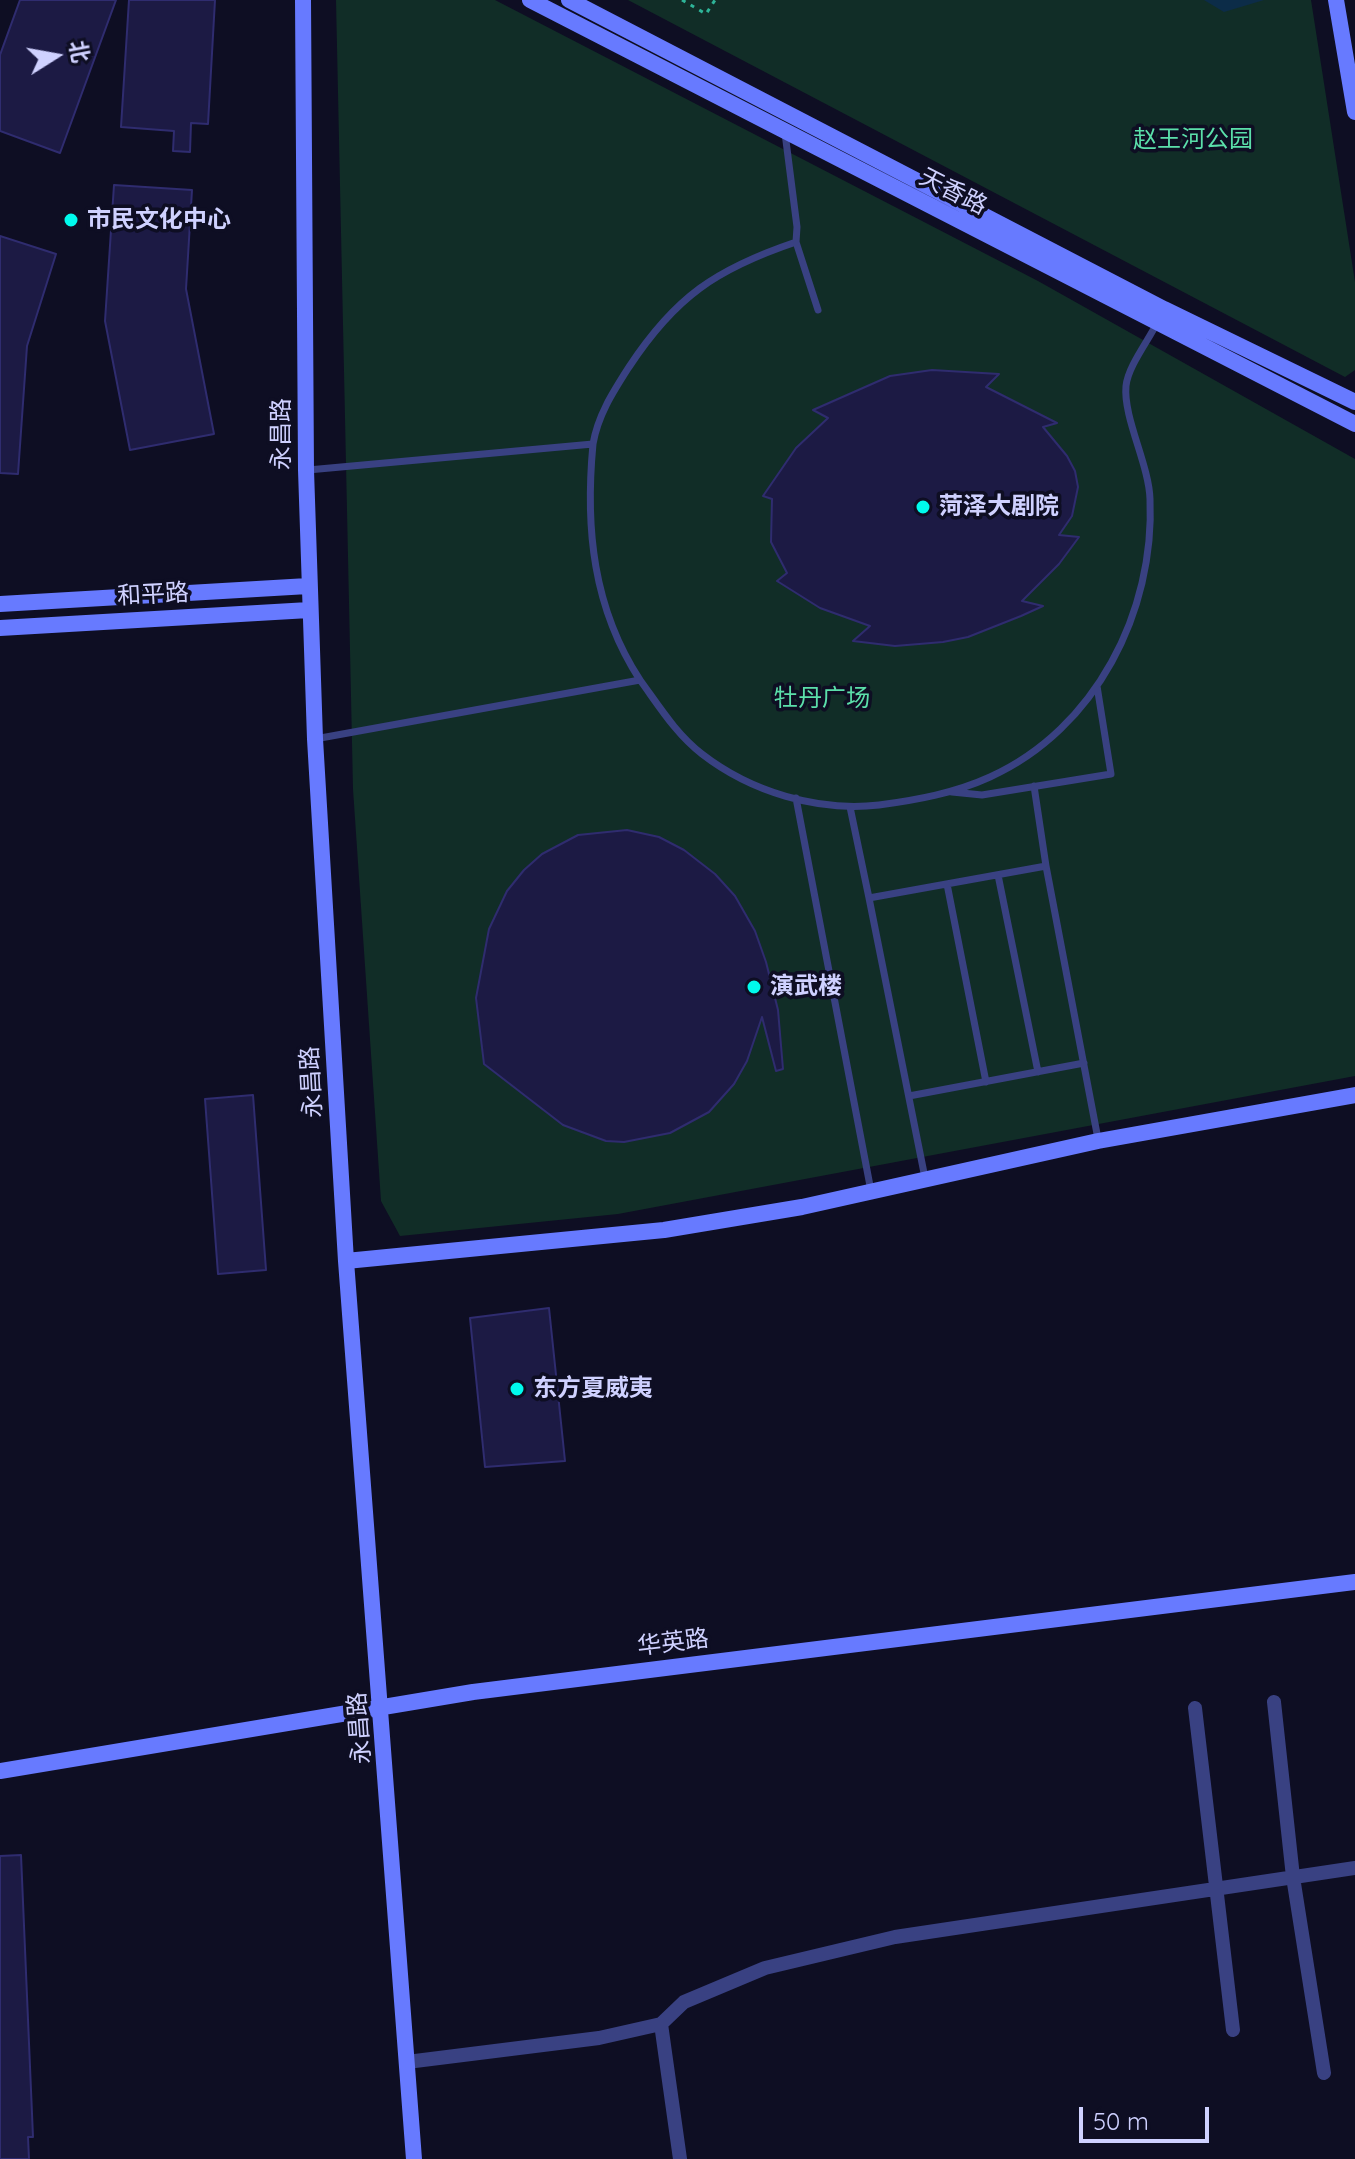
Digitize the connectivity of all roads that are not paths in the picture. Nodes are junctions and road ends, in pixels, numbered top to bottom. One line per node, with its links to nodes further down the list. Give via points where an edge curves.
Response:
1 (303, 0): 14 (main road, 永昌路)
2 (530, 0): 7 (main road, 天香路)
3 (569, 0): 5 (main road, 天香路)
4 (1336, 0): 6 (main road)
5 (782, 111): 7 (lane); 10 (main road, 天香路)
6 (1355, 112)
7 (785, 131): 8 (lane); 10 (main road, 天香路)
8 (796, 242): 9 (lane); 13 (lane, via 733,266 656,325 596,424)
9 (818, 310)
10 (1160, 317): 11 (main road, 天香路); 12 (main road, 天香路); 20 (lane, via 1126,384 1150,496 1141,599)
11 (1355, 402)
12 (1355, 424)
13 (593, 444): 14 (lane); 19 (lane, via 589,514 599,592)
14 (306, 470): 15 (main road, 永昌路)
15 (308, 586): 16 (main road, 和平路); 17 (main road, 永昌路)
16 (0, 604)
17 (309, 610): 18 (main road, 和平路); 21 (main road, 永昌路)
18 (0, 628)
19 (640, 680): 21 (lane); 24 (lane, via 671,724 702,754 735,775)
20 (1097, 686): 22 (lane, via 1111,774); 23 (lane, via 1070,721 1017,762)
21 (315, 739): 38 (main road, 永昌路)
22 (1034, 786): 23 (lane, via 982,795); 26 (lane)
23 (950, 792): 25 (lane)
24 (796, 798): 25 (lane); 37 (lane)
25 (850, 807): 29 (lane)
26 (1046, 866): 27 (lane); 30 (lane)
27 (998, 875): 28 (lane); 31 (lane)
28 (947, 884): 29 (lane); 32 (lane)
29 (869, 898): 34 (lane)
30 (1084, 1063): 31 (lane); 35 (lane)
31 (1038, 1072): 32 (lane)
32 (986, 1082): 34 (lane)
33 (1355, 1095): 35 (main road)
34 (909, 1096): 36 (lane)
35 (1098, 1141): 36 (main road)
36 (925, 1179): 37 (main road)
37 (871, 1191): 38 (main road, via 664,1230)
38 (346, 1261): 41 (main road, 永昌路)
39 (1355, 1582): 41 (main road, 华英路)
40 (1274, 1702): 45 (street)
41 (382, 1707): 43 (main road, 华英路); 49 (main road, 永昌路)
42 (1195, 1708): 46 (street)
43 (0, 1771)
44 (1355, 1868): 45 (street)
45 (1293, 1877): 46 (street); 50 (street)
46 (1217, 1890): 47 (street, via 895,1937 765,1968 684,2002); 48 (street)
47 (661, 2024): 49 (street, via 599,2038); 52 (street)
48 (1233, 2030)
49 (407, 2062): 51 (main road, 永昌路)
50 (1324, 2073)
51 (414, 2159)
52 (680, 2159)

